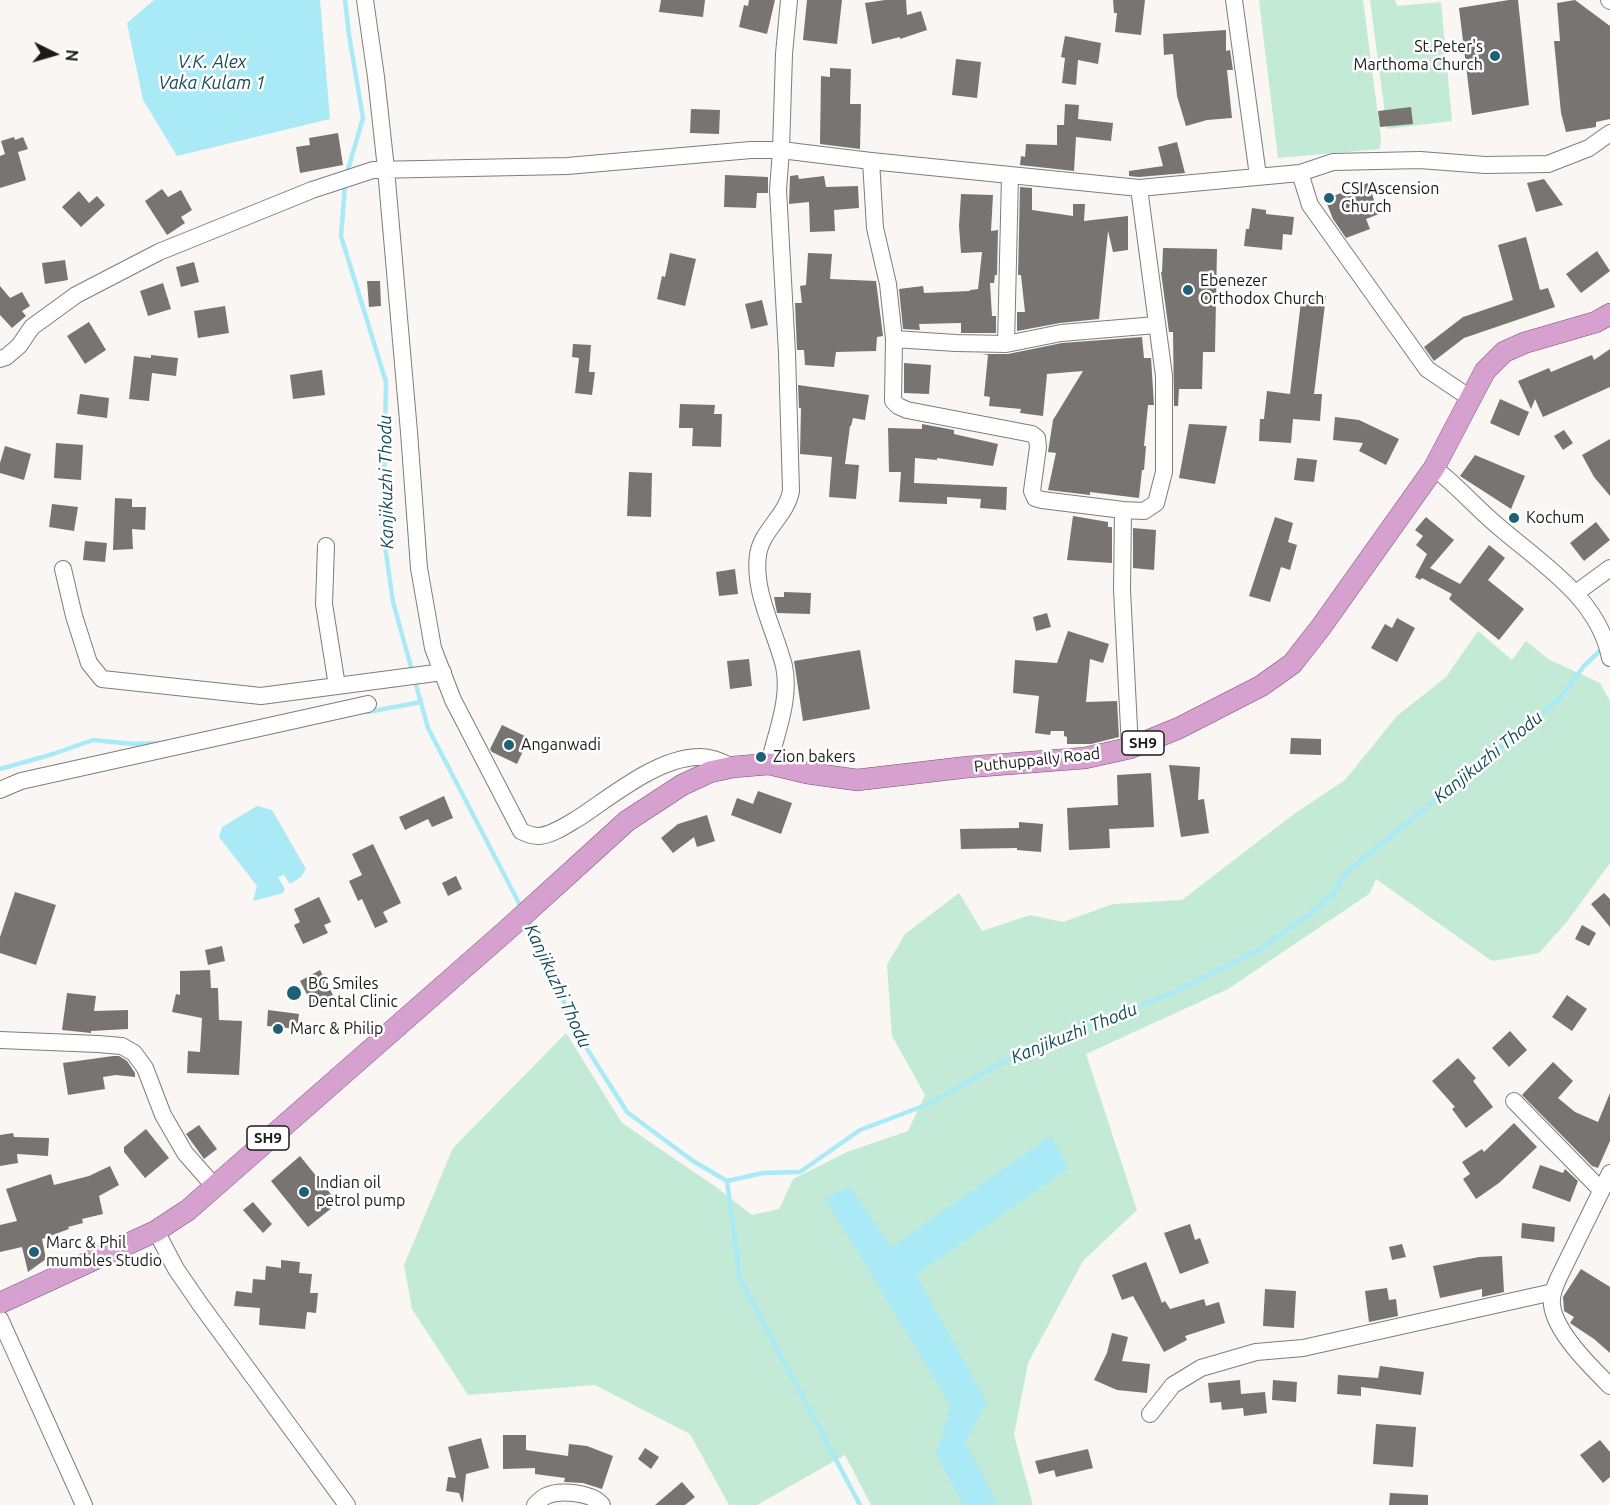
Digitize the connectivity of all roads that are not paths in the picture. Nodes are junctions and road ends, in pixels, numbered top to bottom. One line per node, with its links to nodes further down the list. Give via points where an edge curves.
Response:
1 (365, 0): 7 (street, via 376,77)
2 (789, 0): 5 (street)
3 (1234, 0): 10 (street)
4 (1610, 133): 8 (street, via 1589,148 1548,164 1333,162)
5 (781, 150): 6 (street); 7 (street, via 567,166); 29 (street, via 778,190 792,477 790,499 760,545 758,556 762,596 785,675 783,708)
6 (871, 161): 9 (street); 14 (street, via 875,228 888,284)
7 (379, 169): 16 (street, via 312,190 159,252 76,295 32,327 19,346); 25 (street, via 409,432 419,568 433,648)
8 (1300, 173): 10 (street); 17 (street, via 1310,205 1427,369)
9 (1010, 176): 11 (street); 15 (street)
10 (1258, 176): 11 (street)
11 (1139, 188): 13 (street)
12 (1610, 314): 17 (main road, Puthuppally Road / SH9, via 1504,352 1485,371)
13 (1156, 325): 15 (street, via 1061,333); 19 (street, via 1164,376 1164,472 1156,504 1144,511)
14 (894, 339): 15 (street); 19 (street, via 892,396 897,406 1032,434 1038,443 1032,491 1035,498)
15 (1006, 344)
16 (0, 359)
17 (1470, 398): 18 (main road, Puthuppally Road / SH9)
18 (1434, 468): 23 (street); 28 (main road, Puthuppally Road / SH9, via 1292,664 1261,686)
19 (1123, 510): 28 (street)
20 (326, 546): 26 (street, via 324,604)
21 (1610, 568): 23 (street)
22 (63, 569): 26 (street, via 88,663 102,679 261,696)
23 (1576, 593): 24 (street, via 1592,614)
24 (1610, 658)
25 (442, 672): 26 (street); 30 (street, via 470,736 521,831 529,835 539,836 567,825 669,763 698,757 716,759)
26 (337, 686)
27 (368, 705): 31 (street, via 21,781)
28 (1130, 748): 29 (main road, Puthuppally Road / SH9, via 1085,758 857,780)
29 (769, 764): 30 (main road, Puthuppally Road / SH9)
30 (733, 767): 35 (main road, Puthuppally Road / SH9, via 682,785 627,821)
31 (0, 790)
32 (0, 1040): 35 (street, via 122,1046 134,1053 185,1153)
33 (1514, 1101): 36 (street)
34 (1610, 1173): 36 (street)
35 (214, 1186): 37 (main road, SH9)
36 (1600, 1190): 38 (street)
37 (156, 1231): 39 (main road, SH9); 44 (street, via 200,1304)
38 (1552, 1292): 41 (street, via 1552,1306 1560,1326); 42 (street, via 1303,1348 1256,1352 1201,1368 1173,1385)
39 (0, 1303)
40 (0, 1318): 43 (street)
41 (1610, 1386)
42 (1150, 1414)
43 (84, 1505)
44 (347, 1505)
45 (535, 1505): 46 (street, via 548,1494 578,1493)
46 (602, 1505)

